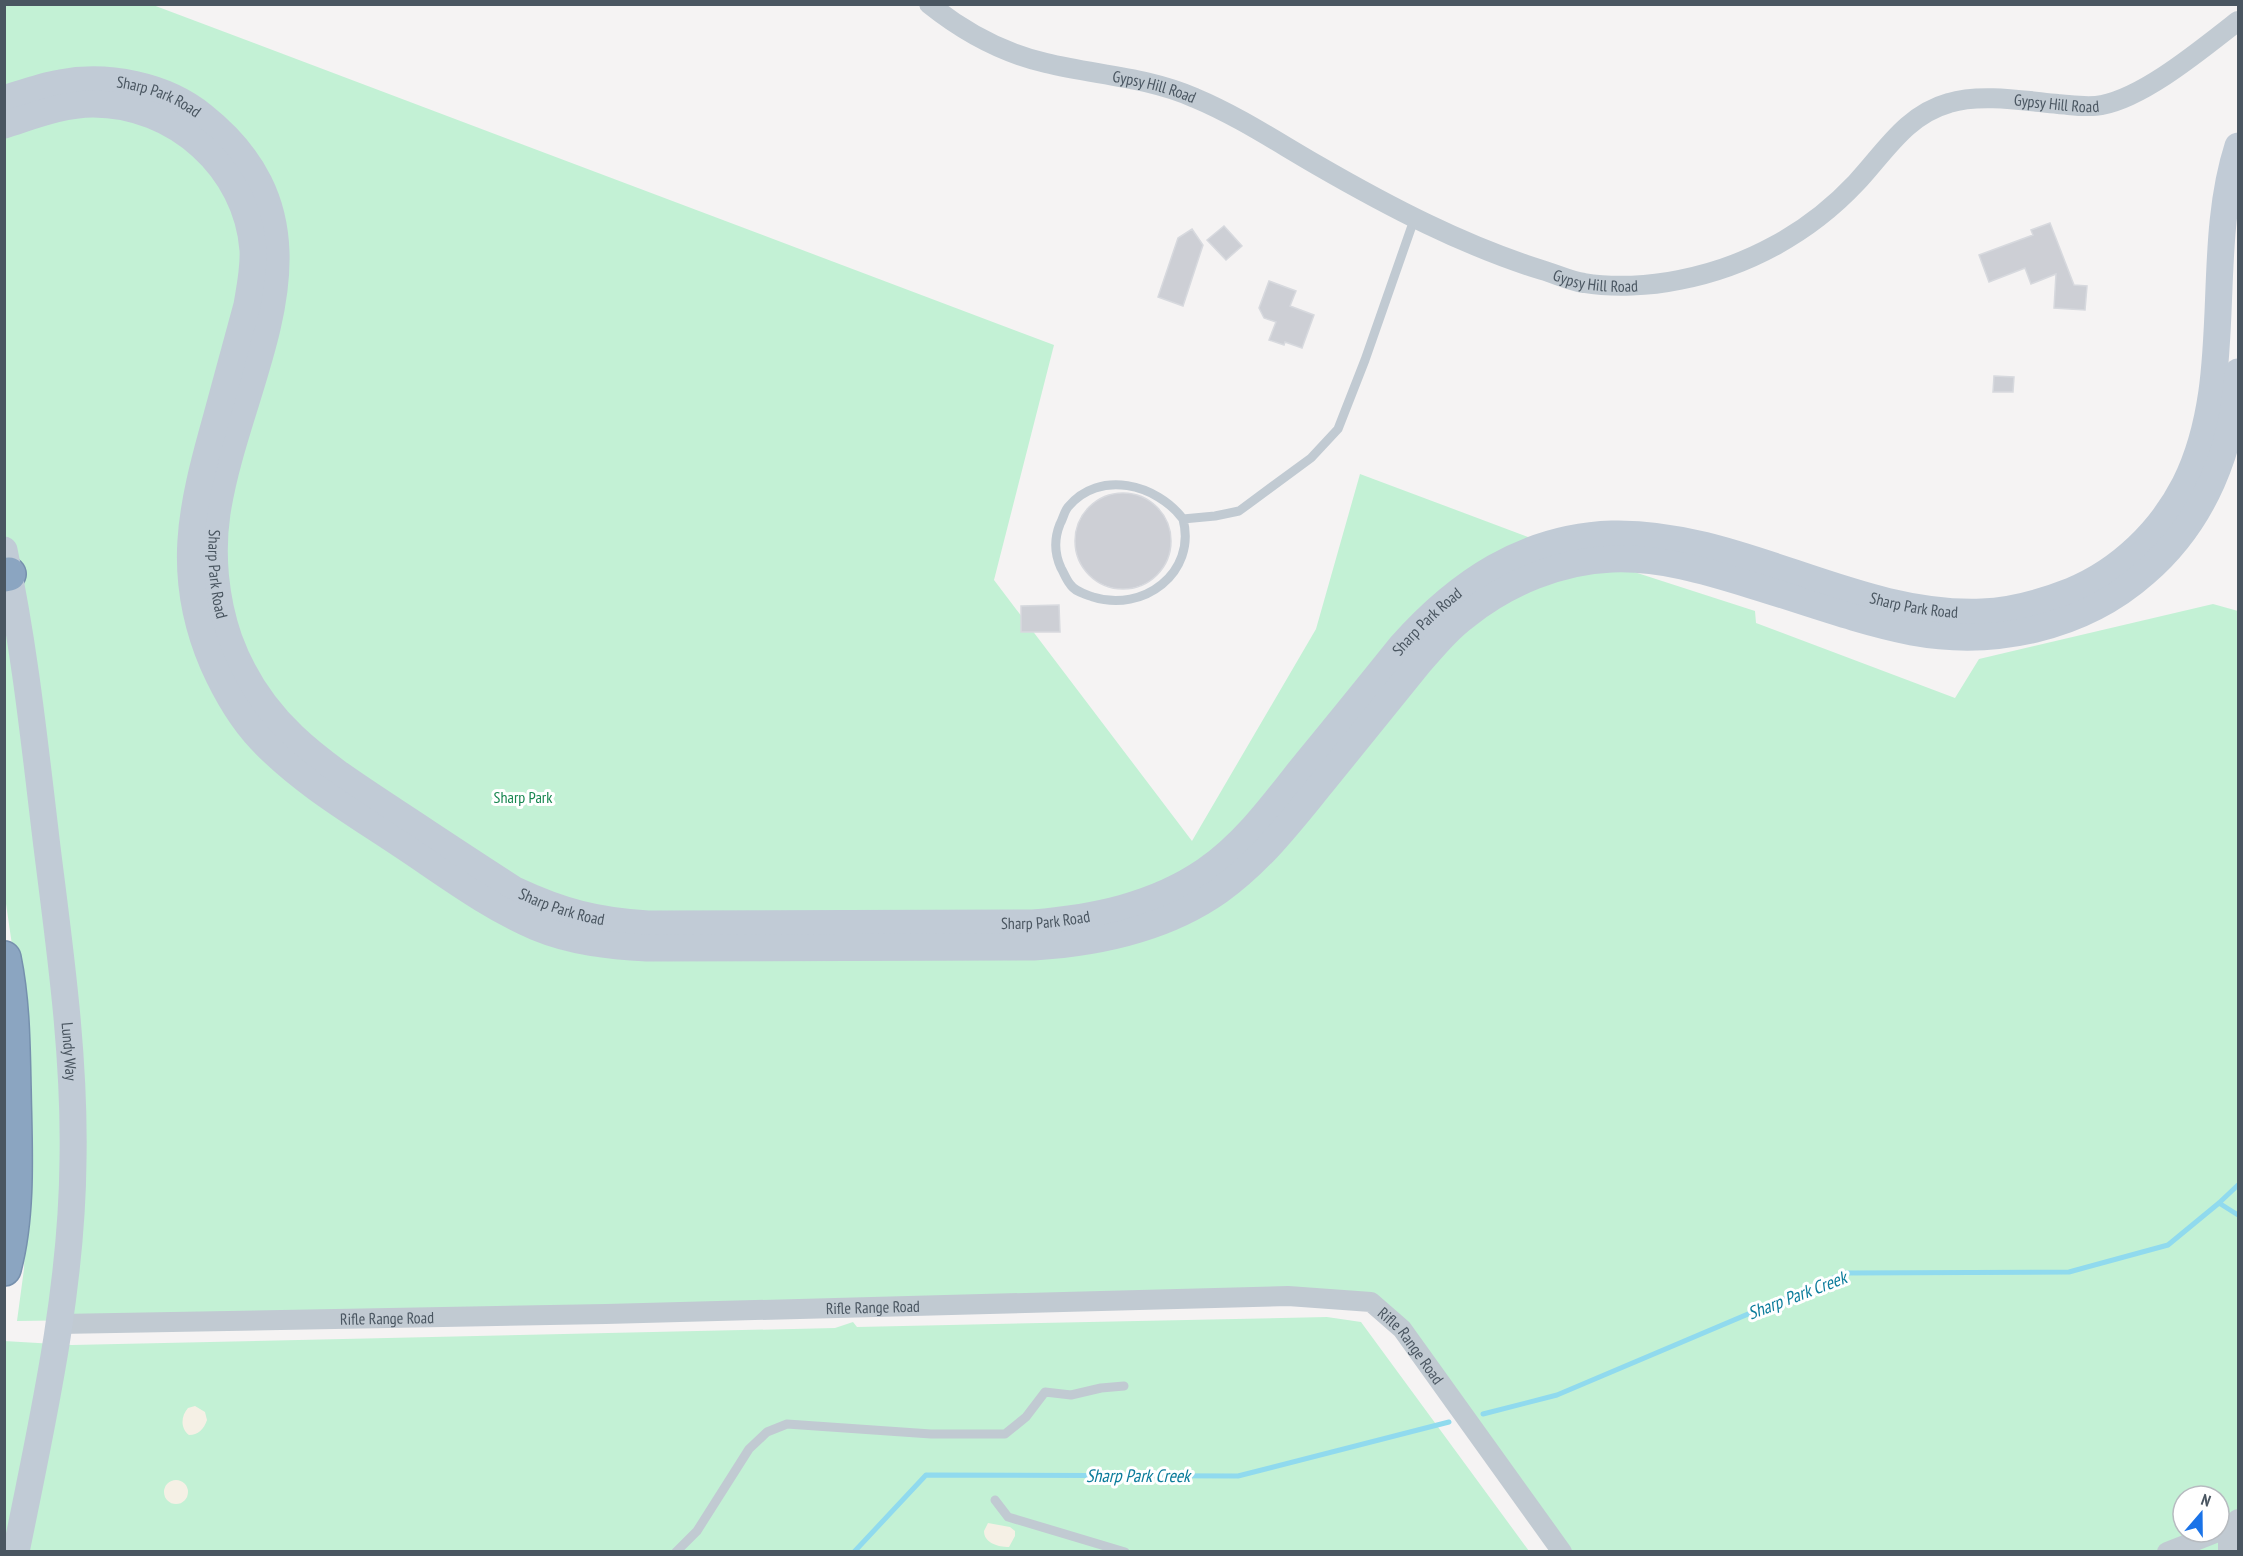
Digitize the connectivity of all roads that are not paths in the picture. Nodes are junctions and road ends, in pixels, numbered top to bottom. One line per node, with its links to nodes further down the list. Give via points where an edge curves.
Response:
1 (929, 4): 6 (street, Gypsy Hill Road, via 953,23 999,49 1044,63 1162,86 1193,97)
2 (2238, 21): 6 (street, Gypsy Hill Road, via 2153,82 2101,106 1973,99 1948,103 1913,120 1857,182 1800,231 1767,250 1679,280 1632,285 1584,283 1521,264)
3 (4, 99): 5 (main road, Sharp Park Road, via 60,83 93,79 128,83 164,94 195,109 222,130 261,186 278,249 276,280 272,310 219,504 214,546 220,608 238,660 258,697 279,723 333,770 515,890 582,916 648,924 1071,920 1104,914 1172,890 1204,871 1255,827 1401,646 1452,595 1512,558 1577,538 1611,534 1682,540 1882,599 1952,612 2016,609 2086,585 2143,543 2166,516 2198,453 2212,390 2225,208)
4 (4, 125): 7 (main road, Sharp Park Road, via 65,107 123,107 155,117 205,148 239,196 253,251 252,277 199,477 190,545 195,604 206,646 238,711 260,739 319,790 473,892 537,927 611,946 1034,947 1110,938 1148,927 1184,912 1248,868 1273,843 1420,662 1467,614 1522,580 1582,562 1612,559 1678,564 1922,633 1985,637 2058,623 2098,607 2133,584 2186,531 2221,462 2237,394)
5 (2238, 146)
6 (1415, 217): 8 (lane, via 1338,429 1311,458 1239,511)
7 (2238, 372)
8 (1183, 519): 8 (lane, via 1165,501 1130,485 1089,490 1068,508 1056,533 1055,556 1070,585 1080,593 1102,600 1141,597 1180,566 1186,532)
9 (6, 566): 12 (main road, Lundy Way, via 25,672 66,998 72,1079 73,1162)
10 (4, 958): 11 (highway, via 13,1031 15,1130 11,1231)
11 (4, 1269)
12 (59, 1324): 16 (main road, Lundy Way); 19 (street, Rifle Range Road, via 1288,1296 1371,1302 1402,1329)
13 (1124, 1386): 17 (lane, via 1071,1395 1045,1392 1026,1417 1005,1434 931,1434 787,1424 766,1432 749,1449 697,1531)
14 (995, 1500): 18 (lane, via 1008,1517)
15 (2185, 1544): 20 (street)
16 (16, 1551)
17 (676, 1551)
18 (1125, 1551)
19 (1562, 1551)
20 (2167, 1551)

